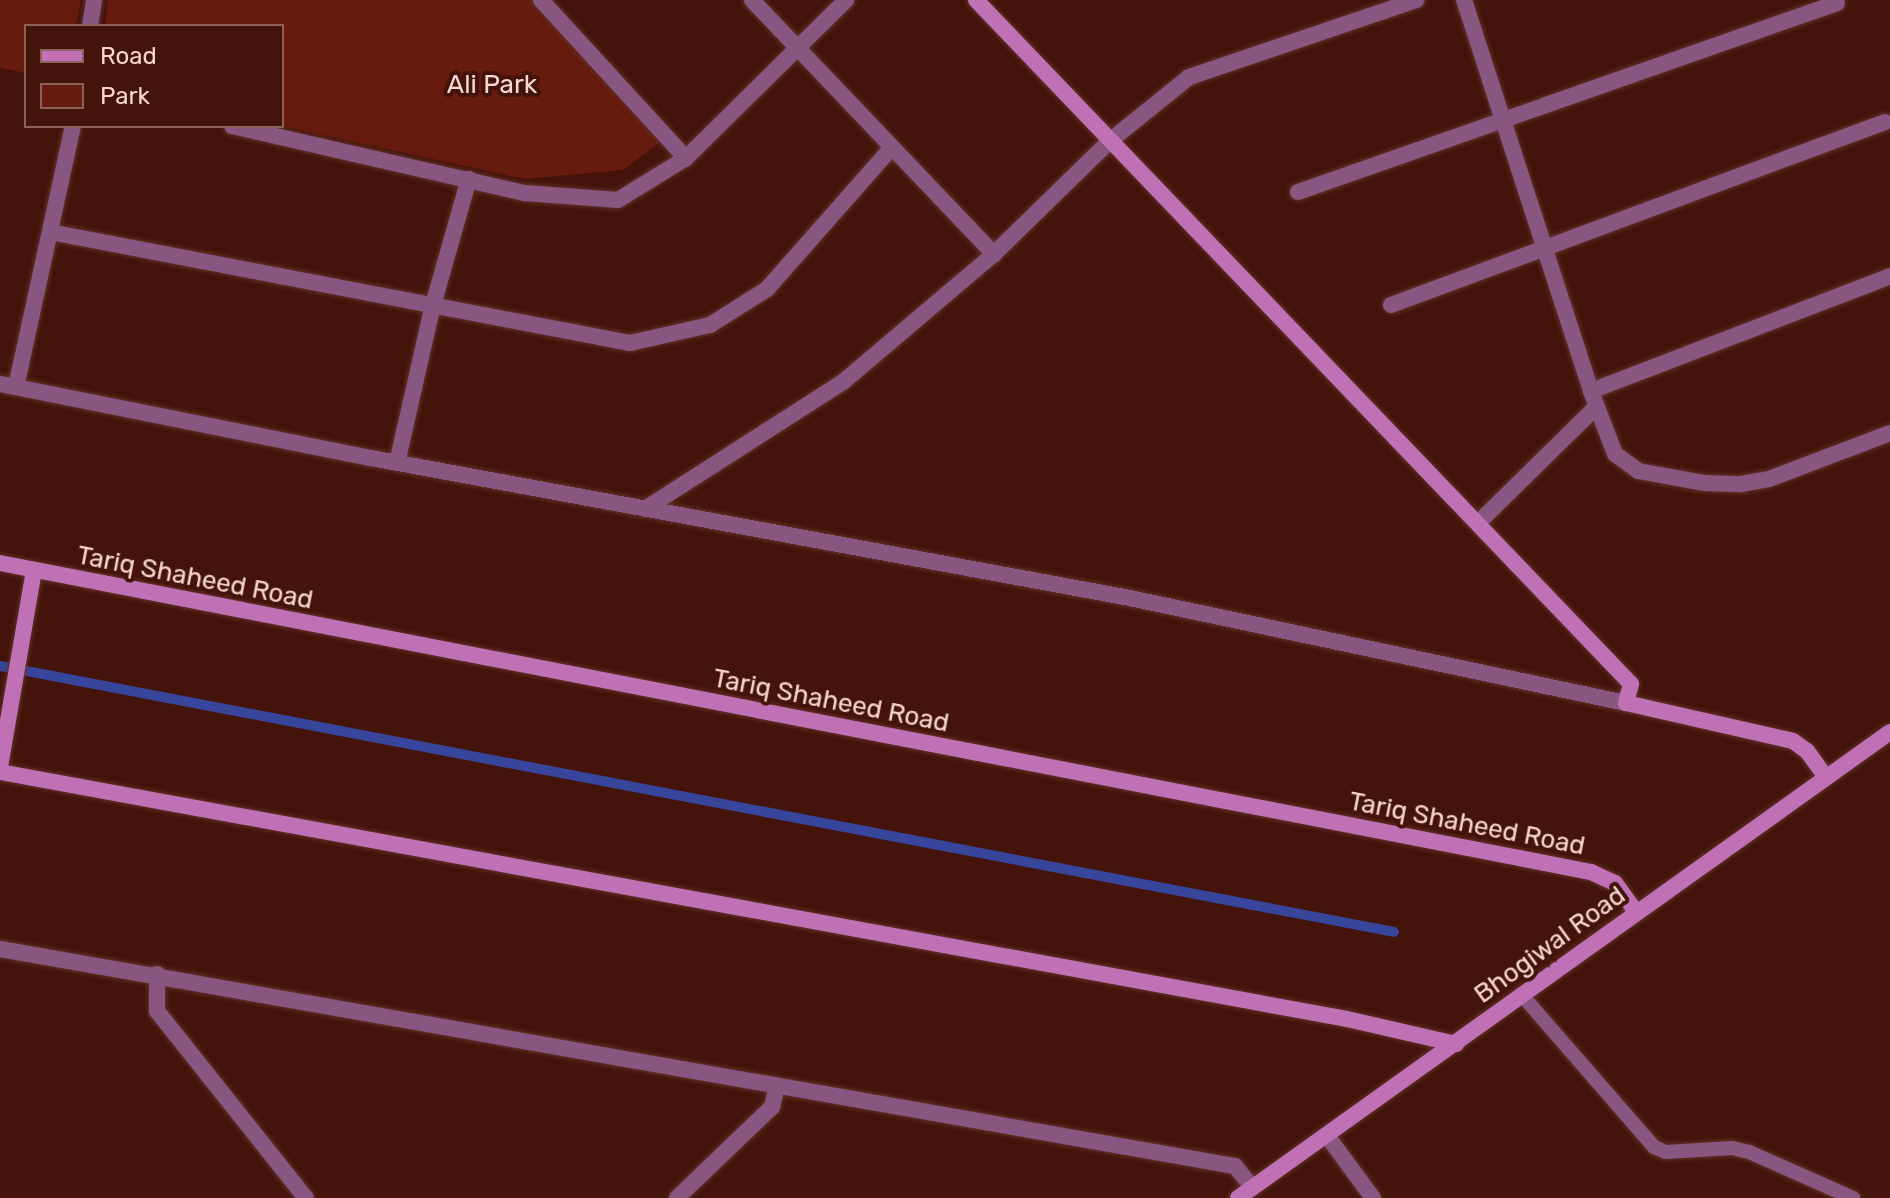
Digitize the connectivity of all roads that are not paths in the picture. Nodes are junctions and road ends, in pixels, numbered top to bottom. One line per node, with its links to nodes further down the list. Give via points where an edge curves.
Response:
1 (94, 0): 9 (street)
2 (541, 0): 17 (street)
3 (752, 0): 10 (street)
4 (846, 0): 10 (street)
5 (976, 0): 15 (main road)
6 (1416, 0): 15 (street, via 1189,77)
7 (1464, 0): 11 (street)
8 (1837, 3): 11 (street)
9 (90, 24)
10 (797, 47): 16 (street); 17 (street)
11 (1502, 119): 19 (street); 21 (street)
12 (1885, 122): 21 (street)
13 (73, 128): 20 (street)
14 (241, 128): 18 (street)
15 (1111, 140): 22 (street); 31 (main road)
16 (892, 147): 22 (street); 24 (street, via 767,289 710,325 630,343)
17 (686, 158): 18 (street, via 618,200 525,193)
18 (469, 179): 24 (street)
19 (1298, 192)
20 (50, 232): 24 (street); 26 (street)
21 (1545, 250): 25 (street); 27 (street)
22 (994, 254): 30 (street, via 843,382)
23 (1890, 276): 27 (street)
24 (433, 305): 29 (street)
25 (1391, 305)
26 (8, 385): 29 (street)
27 (1594, 399): 28 (street, via 1615,454 1627,464 1638,471 1705,483 1769,479); 31 (street)
28 (1890, 433)
29 (397, 463): 30 (street)
30 (645, 509): 34 (street, via 1125,597)
31 (1478, 523): 34 (main road, via 1631,684)
32 (0, 563): 33 (main road, Tariq Shaheed Road)
33 (34, 570): 36 (main road); 38 (main road, Tariq Shaheed Road, via 1591,872 1615,883)
34 (1626, 703): 37 (main road, via 1793,741)
35 (1890, 732): 37 (main road, Bhogiwal Road)
36 (0, 770): 42 (main road, via 1347,1019)
37 (1826, 777): 38 (main road, Bhogiwal Road)
38 (1636, 912): 41 (main road, Bhogiwal Road)
39 (0, 949): 40 (street)
40 (157, 974): 43 (street); 46 (street, via 157,1011)
41 (1521, 994): 42 (main road, Bhogiwal Road); 50 (lane, via 1654,1147 1666,1152 1749,1152)
42 (1456, 1044): 44 (main road, Bhogiwal Road)
43 (777, 1086): 45 (street, via 1235,1166); 47 (street, via 772,1107)
44 (1328, 1137): 45 (main road, Bhogiwal Road); 49 (street)
45 (1253, 1188): 48 (main road, Bhogiwal Road)
46 (306, 1198)
47 (677, 1198)
48 (1238, 1198)
49 (1373, 1198)
50 (1853, 1198)

